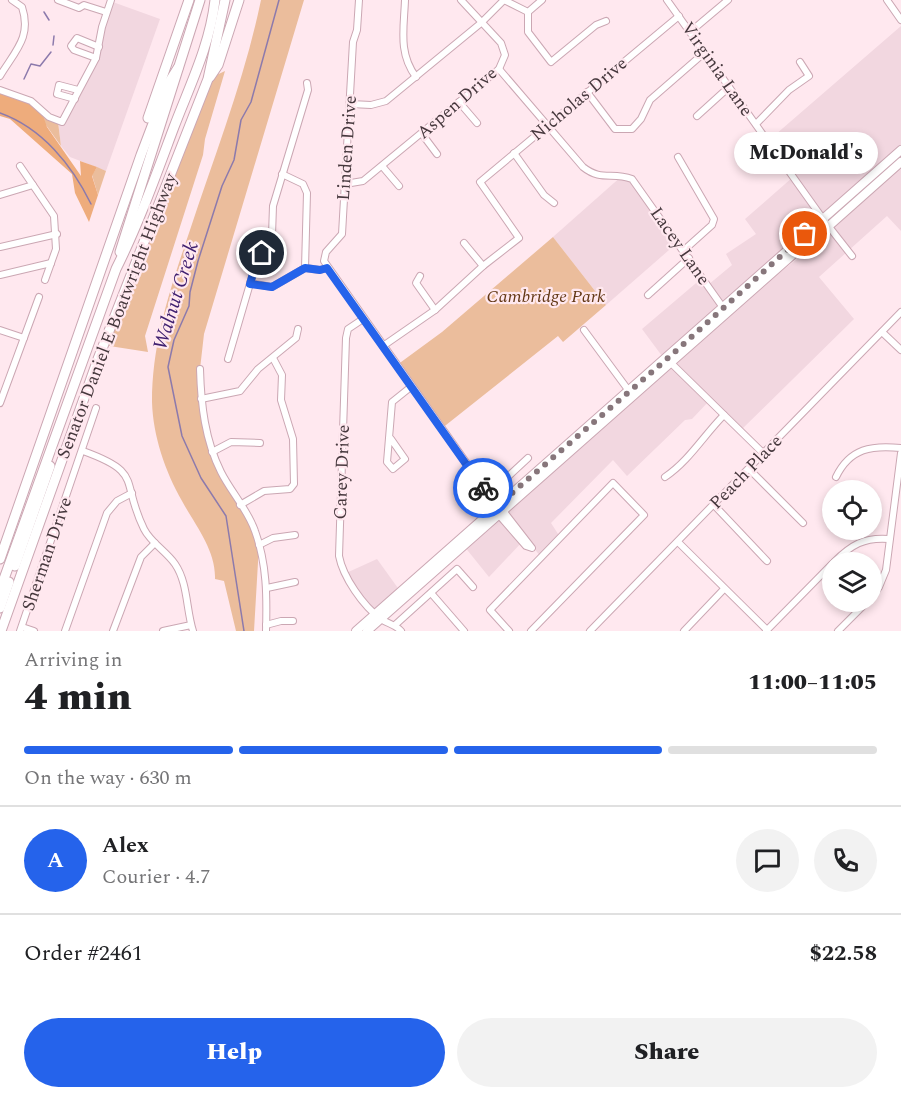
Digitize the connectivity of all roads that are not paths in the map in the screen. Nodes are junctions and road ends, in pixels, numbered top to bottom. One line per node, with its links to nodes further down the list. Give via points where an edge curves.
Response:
1 (12, 0): 31 (street, via 22,6 27,28 22,44)
2 (58, 0): 16 (street, via 78,8)
3 (109, 0): 18 (street)
4 (189, 0): 66 (highway)
5 (215, 0): 67 (highway, Senator Daniel E Boatwright Highway, via 212,24 196,72)
6 (225, 0): 33 (highway, Senator Daniel E Boatwright Highway)
7 (239, 0): 33 (highway, via 218,65)
8 (359, 0): 41 (street, Linden Drive, via 352,42)
9 (405, 0): 32 (street, via 403,52)
10 (461, 0): 23 (street, Aspen Drive)
11 (504, 0): 19 (street); 23 (street)
12 (542, 0): 19 (street)
13 (667, 0): 20 (street, Virginia Lane)
14 (728, 0): 24 (street)
15 (887, 0): 21 (street)
16 (87, 3): 18 (street)
17 (199, 3): 29 (highway)
18 (106, 12): 25 (street)
19 (528, 12): 22 (street, via 528,32 551,62)
20 (679, 16): 24 (street, Virginia Lane); 38 (street, Nicholas Drive)
21 (901, 20)
22 (606, 21)
23 (481, 23): 30 (street, Aspen Drive, via 501,43 505,55); 32 (street)
24 (690, 32): 26 (street, Virginia Lane)
25 (99, 47): 27 (street); 27 (street, via 76,38 71,46)
26 (704, 53): 35 (street, Virginia Lane); 38 (street, via 650,100 632,129 615,129)
27 (96, 58): 37 (street)
28 (800, 62): 44 (street, via 808,76)
29 (178, 68): 66 (highway, via 168,84); 77 (highway)
30 (499, 69): 40 (street, Aspen Drive); 45 (street)
31 (0, 76)
32 (416, 77): 41 (street, via 386,101)
33 (208, 79): 149 (highway, Senator Daniel E Boatwright Highway, via 98,359)
34 (307, 83): 55 (street)
35 (729, 87): 42 (street); 44 (street, Virginia Lane)
36 (0, 90): 39 (street, via 31,102 62,122)
37 (78, 90): 39 (street); 39 (street, via 59,85 57,94)
38 (588, 92): 45 (street, Nicholas Drive)
39 (75, 99)
40 (459, 102): 43 (street); 46 (street, Aspen Drive)
41 (351, 104): 56 (street, Linden Drive)
42 (697, 116)
43 (477, 123)
44 (756, 124): 64 (street, Virginia Lane)
45 (548, 125): 48 (street, Nicholas Drive); 70 (street, Lacey Lane, via 592,174 632,178)
46 (422, 134): 49 (street); 54 (street, Aspen Drive)
47 (901, 150): 51 (main road)
48 (514, 153): 62 (street); 74 (street, Nicholas Drive, via 480,182 519,238)
49 (437, 154)
50 (678, 157): 70 (street, via 714,219)
51 (890, 160): 59 (main road); 60 (main road)
52 (901, 162): 60 (main road)
53 (20, 166): 57 (street)
54 (382, 166): 56 (street, Aspen Drive, via 363,181); 58 (street)
55 (282, 174): 75 (street, via 303,184 307,193); 81 (street, via 273,206 272,235 256,263)
56 (345, 184): 76 (street, Linden Drive, via 342,234 326,252)
57 (33, 185): 61 (street); 65 (street, via 54,216)
58 (399, 186)
59 (859, 187): 63 (main road); 64 (main road)
60 (874, 187): 63 (main road)
61 (0, 195)
62 (554, 203)
63 (856, 203): 64 (main road)
64 (825, 223): 71 (street, Virginia Lane); 85 (main road)
65 (57, 234): 69 (street); 73 (street)
66 (112, 235): 131 (highway)
67 (131, 240): 77 (highway, Senator Daniel E Boatwright Highway); 141 (highway)
68 (464, 243): 74 (street)
69 (0, 247)
70 (683, 251): 72 (street, Lacey Lane)
71 (852, 255)
72 (689, 258): 82 (street); 85 (street, Lacey Lane)
73 (51, 263): 78 (street); 80 (street)
74 (483, 266): 84 (street)
75 (305, 268): 76 (street); 81 (street, via 272,287)
76 (327, 268): 87 (street)
77 (116, 269): 139 (highway, Senator Daniel E Boatwright Highway)
78 (0, 275)
79 (420, 276): 84 (street, via 416,283)
80 (45, 279)
81 (250, 284): 96 (street)
82 (648, 295)
83 (39, 297): 92 (street)
84 (435, 310): 93 (street)
85 (725, 310): 97 (main road); 102 (main road)
86 (901, 312): 91 (street, Peach Place)
87 (363, 319): 93 (street); 143 (street, Carey Drive, via 348,329 346,338 339,556 347,580)
88 (298, 329): 95 (street, via 296,338)
89 (0, 330): 92 (street)
90 (584, 330): 102 (street)
91 (882, 332): 94 (street); 112 (street, Peach Place)
92 (24, 338): 100 (street)
93 (383, 346): 101 (street)
94 (901, 350)
95 (273, 358): 103 (street, via 240,391); 119 (street, via 282,375 281,400 293,439 294,484 290,489 255,494)
96 (228, 359)
97 (671, 363): 106 (street); 121 (main road)
98 (200, 369): 103 (street)
99 (0, 377): 100 (street)
100 (9, 378): 104 (street)
101 (411, 386): 107 (street, via 392,402); 117 (street)
102 (629, 391): 121 (main road)
103 (201, 399): 111 (street)
104 (0, 403)
105 (96, 408): 110 (street, Sherman Drive)
106 (724, 415): 112 (street); 115 (street)
107 (391, 439)
108 (260, 443): 111 (street, via 231,442)
109 (901, 450): 116 (street, via 877,446 859,451); 122 (street)
110 (83, 451): 118 (street, via 119,466); 148 (street, Sherman Drive)
111 (212, 452): 119 (street)
112 (763, 453): 114 (street, Peach Place)
113 (528, 458): 117 (street, via 500,484 491,479)
114 (749, 469): 120 (street, Peach Place); 123 (street)
115 (665, 477)
116 (836, 477)
117 (481, 485): 121 (street)
118 (132, 494): 127 (street, via 144,530); 151 (street, via 117,501 107,513)
119 (240, 505): 128 (street, via 255,529)
120 (714, 505): 126 (street, Peach Place); 132 (street)
121 (500, 510): 130 (street); 143 (main road)
122 (898, 511): 125 (street)
123 (803, 523)
124 (295, 535): 128 (street)
125 (889, 539): 129 (street, via 857,543); 134 (street)
126 (678, 542): 138 (street); 160 (street, Peach Place)
127 (155, 543): 146 (street, via 176,565); 152 (street, via 141,557)
128 (259, 545): 137 (street)
129 (846, 552)
130 (540, 556): 158 (street, via 490,610); 159 (street, via 613,483 644,515)
131 (0, 559)
132 (767, 561)
133 (822, 574): 162 (street)
134 (882, 580)
135 (295, 582): 137 (street)
136 (473, 587): 140 (street, via 457,569)
137 (267, 588): 147 (street)
138 (724, 589): 161 (street); 162 (street)
139 (0, 590)
140 (431, 593): 145 (street); 157 (street)
141 (0, 608)
142 (857, 612): 163 (street)
143 (378, 616): 145 (street); 154 (main road); 155 (main road)
144 (293, 621): 147 (street, via 281,621)
145 (395, 625): 156 (street)
146 (192, 628): 153 (street)
147 (266, 628)
148 (21, 629): 150 (street)
149 (1, 631)
150 (34, 631)
151 (65, 631)
152 (113, 631)
153 (163, 631)
154 (356, 631)
155 (367, 631)
156 (401, 631)
157 (464, 631)
158 (509, 631)
159 (531, 631)
160 (590, 631)
161 (684, 631)
162 (766, 631)
163 (838, 631)

